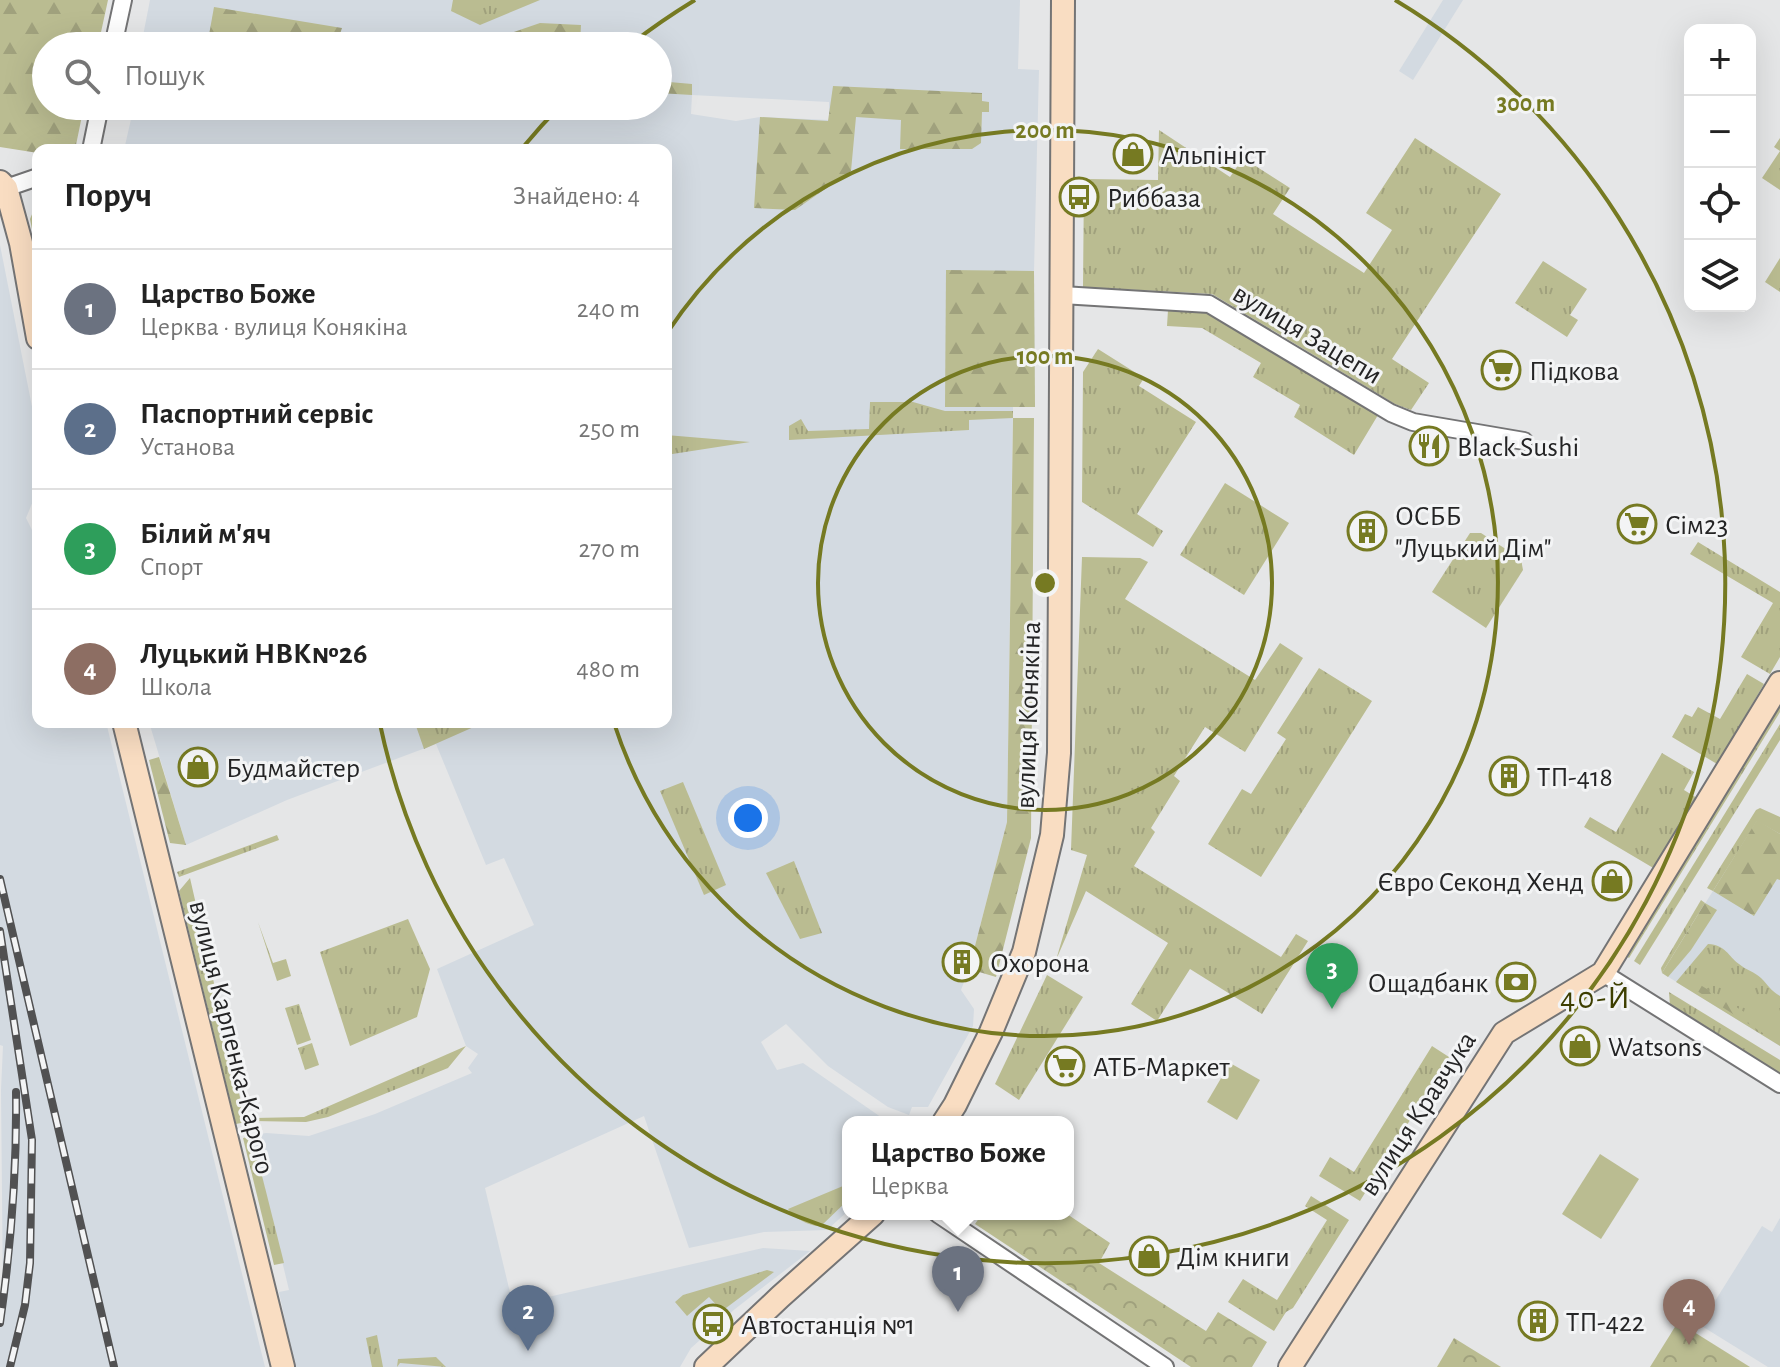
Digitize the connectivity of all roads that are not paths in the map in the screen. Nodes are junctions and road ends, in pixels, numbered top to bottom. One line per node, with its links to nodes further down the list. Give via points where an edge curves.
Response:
1 (123, 0): 3 (street)
2 (1063, 0): 8 (main road, вулиця Конякіна)
3 (116, 32)
4 (97, 120): 5 (street)
5 (92, 144)
6 (32, 178): 7 (street)
7 (3, 185): 9 (main road)
8 (1062, 295): 10 (street, вулиця Зацепи, via 1209,304 1391,413 1413,422); 15 (main road, вулиця Конякіна, via 1059,753 1052,835 1024,952)
9 (32, 304)
10 (1524, 441)
11 (1780, 683): 13 (main road, вулиця Кравчука)
12 (125, 728): 18 (main road, вулиця Карпенка-Карого)
13 (1603, 973): 14 (street); 21 (main road, вулиця Кравчука, via 1504,1033)
14 (1780, 1084)
15 (948, 1116)
16 (866, 1220): 19 (main road)
17 (947, 1220): 20 (street)
18 (283, 1367)
19 (706, 1367)
20 (1165, 1367)
21 (1290, 1367)

